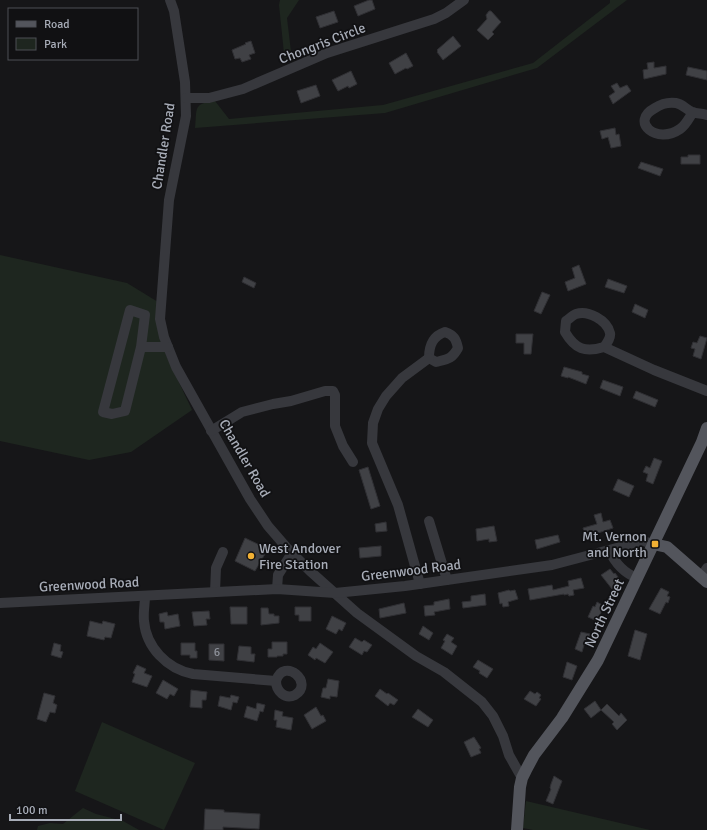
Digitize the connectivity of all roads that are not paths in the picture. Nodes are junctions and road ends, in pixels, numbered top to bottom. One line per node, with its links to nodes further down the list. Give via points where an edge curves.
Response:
1 (170, 0): 3 (street, Chandler Road, via 186,82)
2 (464, 0): 3 (street, Chongris Circle, via 434,19 327,53 243,89 210,98)
3 (186, 98): 7 (street, Chandler Road, via 184,131 169,200 160,303 160,324)
4 (693, 112): 5 (street)
5 (707, 115)
6 (141, 347): 6 (street, via 125,411 112,414 103,412 130,310 145,315); 7 (street)
7 (168, 347): 12 (street, Chandler Road, via 176,367)
8 (604, 347): 8 (street, via 610,332 595,316 576,314 566,321 565,332 572,343 587,349 597,350); 10 (street)
9 (429, 358): 22 (street, via 402,378 386,396 373,423 372,443 398,505)
10 (707, 391)
11 (707, 428): 15 (main road, North Street)
12 (212, 431): 13 (street, via 242,412 333,391 335,426); 18 (street, Chandler Road, via 265,521)
13 (353, 462)
14 (429, 521): 21 (street)
15 (654, 544): 16 (street, Greenwood Road, via 643,541); 19 (main road, via 667,547); 20 (main road, North Street)
16 (609, 550): 20 (street, via 623,570); 21 (street, Greenwood Road, via 552,565)
17 (223, 552): 24 (street, via 216,568)
18 (292, 553): 23 (street, via 278,575); 25 (street, Chandler Road)
19 (705, 576)
20 (637, 578): 29 (main road, North Street, via 598,660 562,718 534,755)
21 (447, 580): 22 (street, Greenwood Road)
22 (420, 584): 25 (street, Greenwood Road)
23 (277, 590): 24 (street, Greenwood Road); 25 (street, Greenwood Road)
24 (215, 592): 26 (street, Greenwood Road)
25 (335, 593): 29 (street, Chandler Road, via 357,613 416,656 444,672 482,702 493,716 509,755)
26 (145, 596): 27 (street, Greenwood Road); 28 (street, via 144,620 148,638 158,655 172,666 193,674)
27 (0, 603)
28 (276, 681)
29 (522, 778): 30 (main road)
30 (517, 830)

